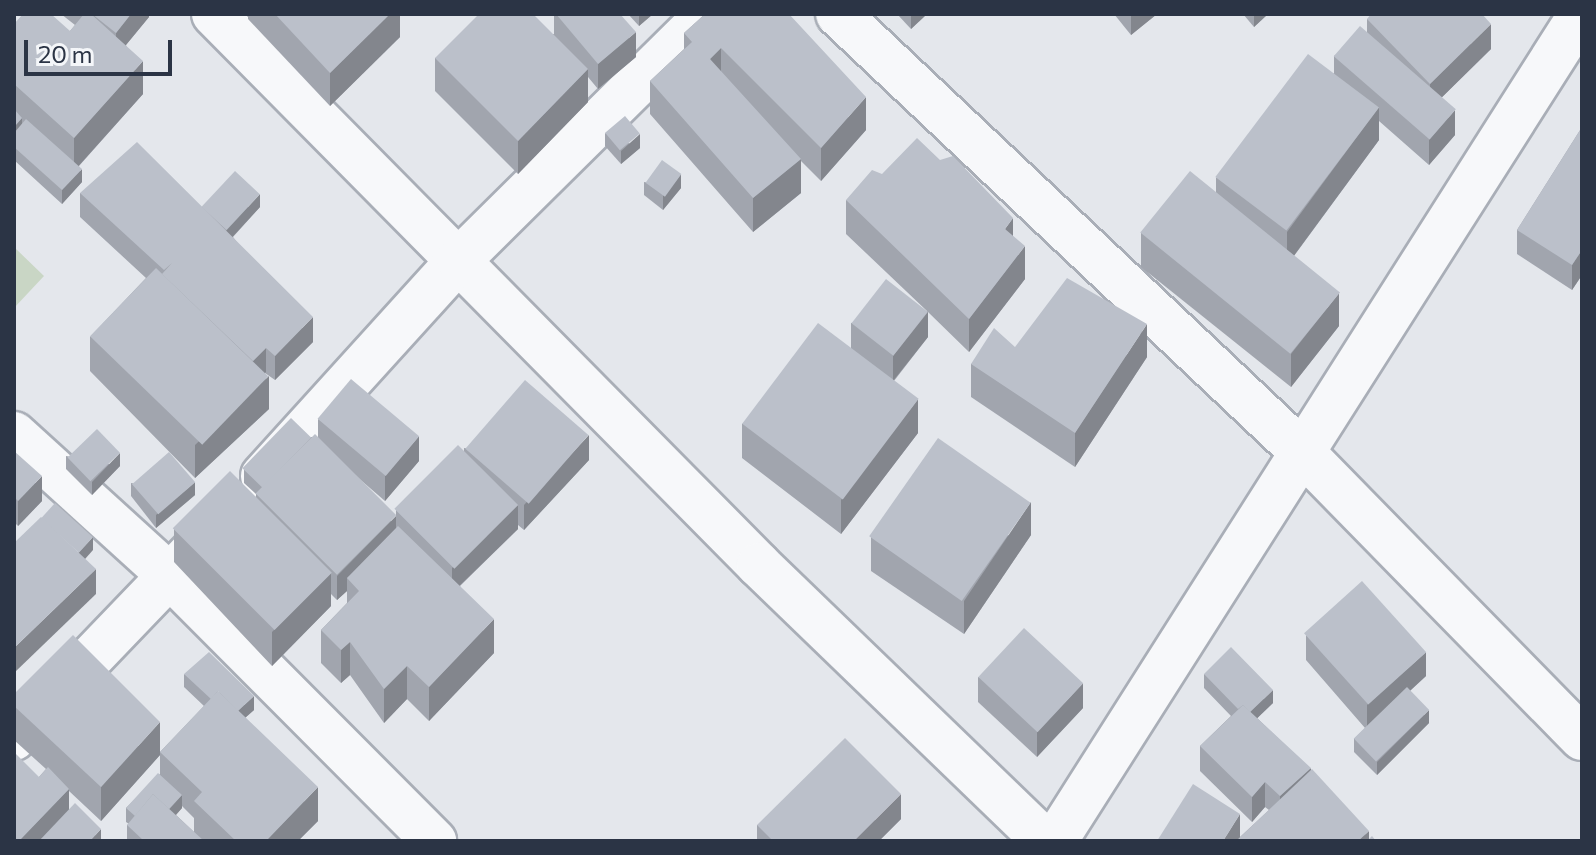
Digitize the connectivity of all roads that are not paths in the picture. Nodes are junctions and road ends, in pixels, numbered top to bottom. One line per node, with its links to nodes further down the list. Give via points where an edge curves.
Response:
1 (214, 14): 5 (street)
2 (708, 14): 5 (street)
3 (838, 14): 7 (street)
4 (1581, 14): 7 (street)
5 (459, 260): 8 (street); 12 (street)
6 (14, 434): 8 (street)
7 (1300, 450): 10 (street); 13 (street)
8 (171, 577): 9 (street); 11 (street)
9 (14, 738)
10 (1582, 738)
11 (434, 841)
12 (1045, 841)
13 (1055, 841)

